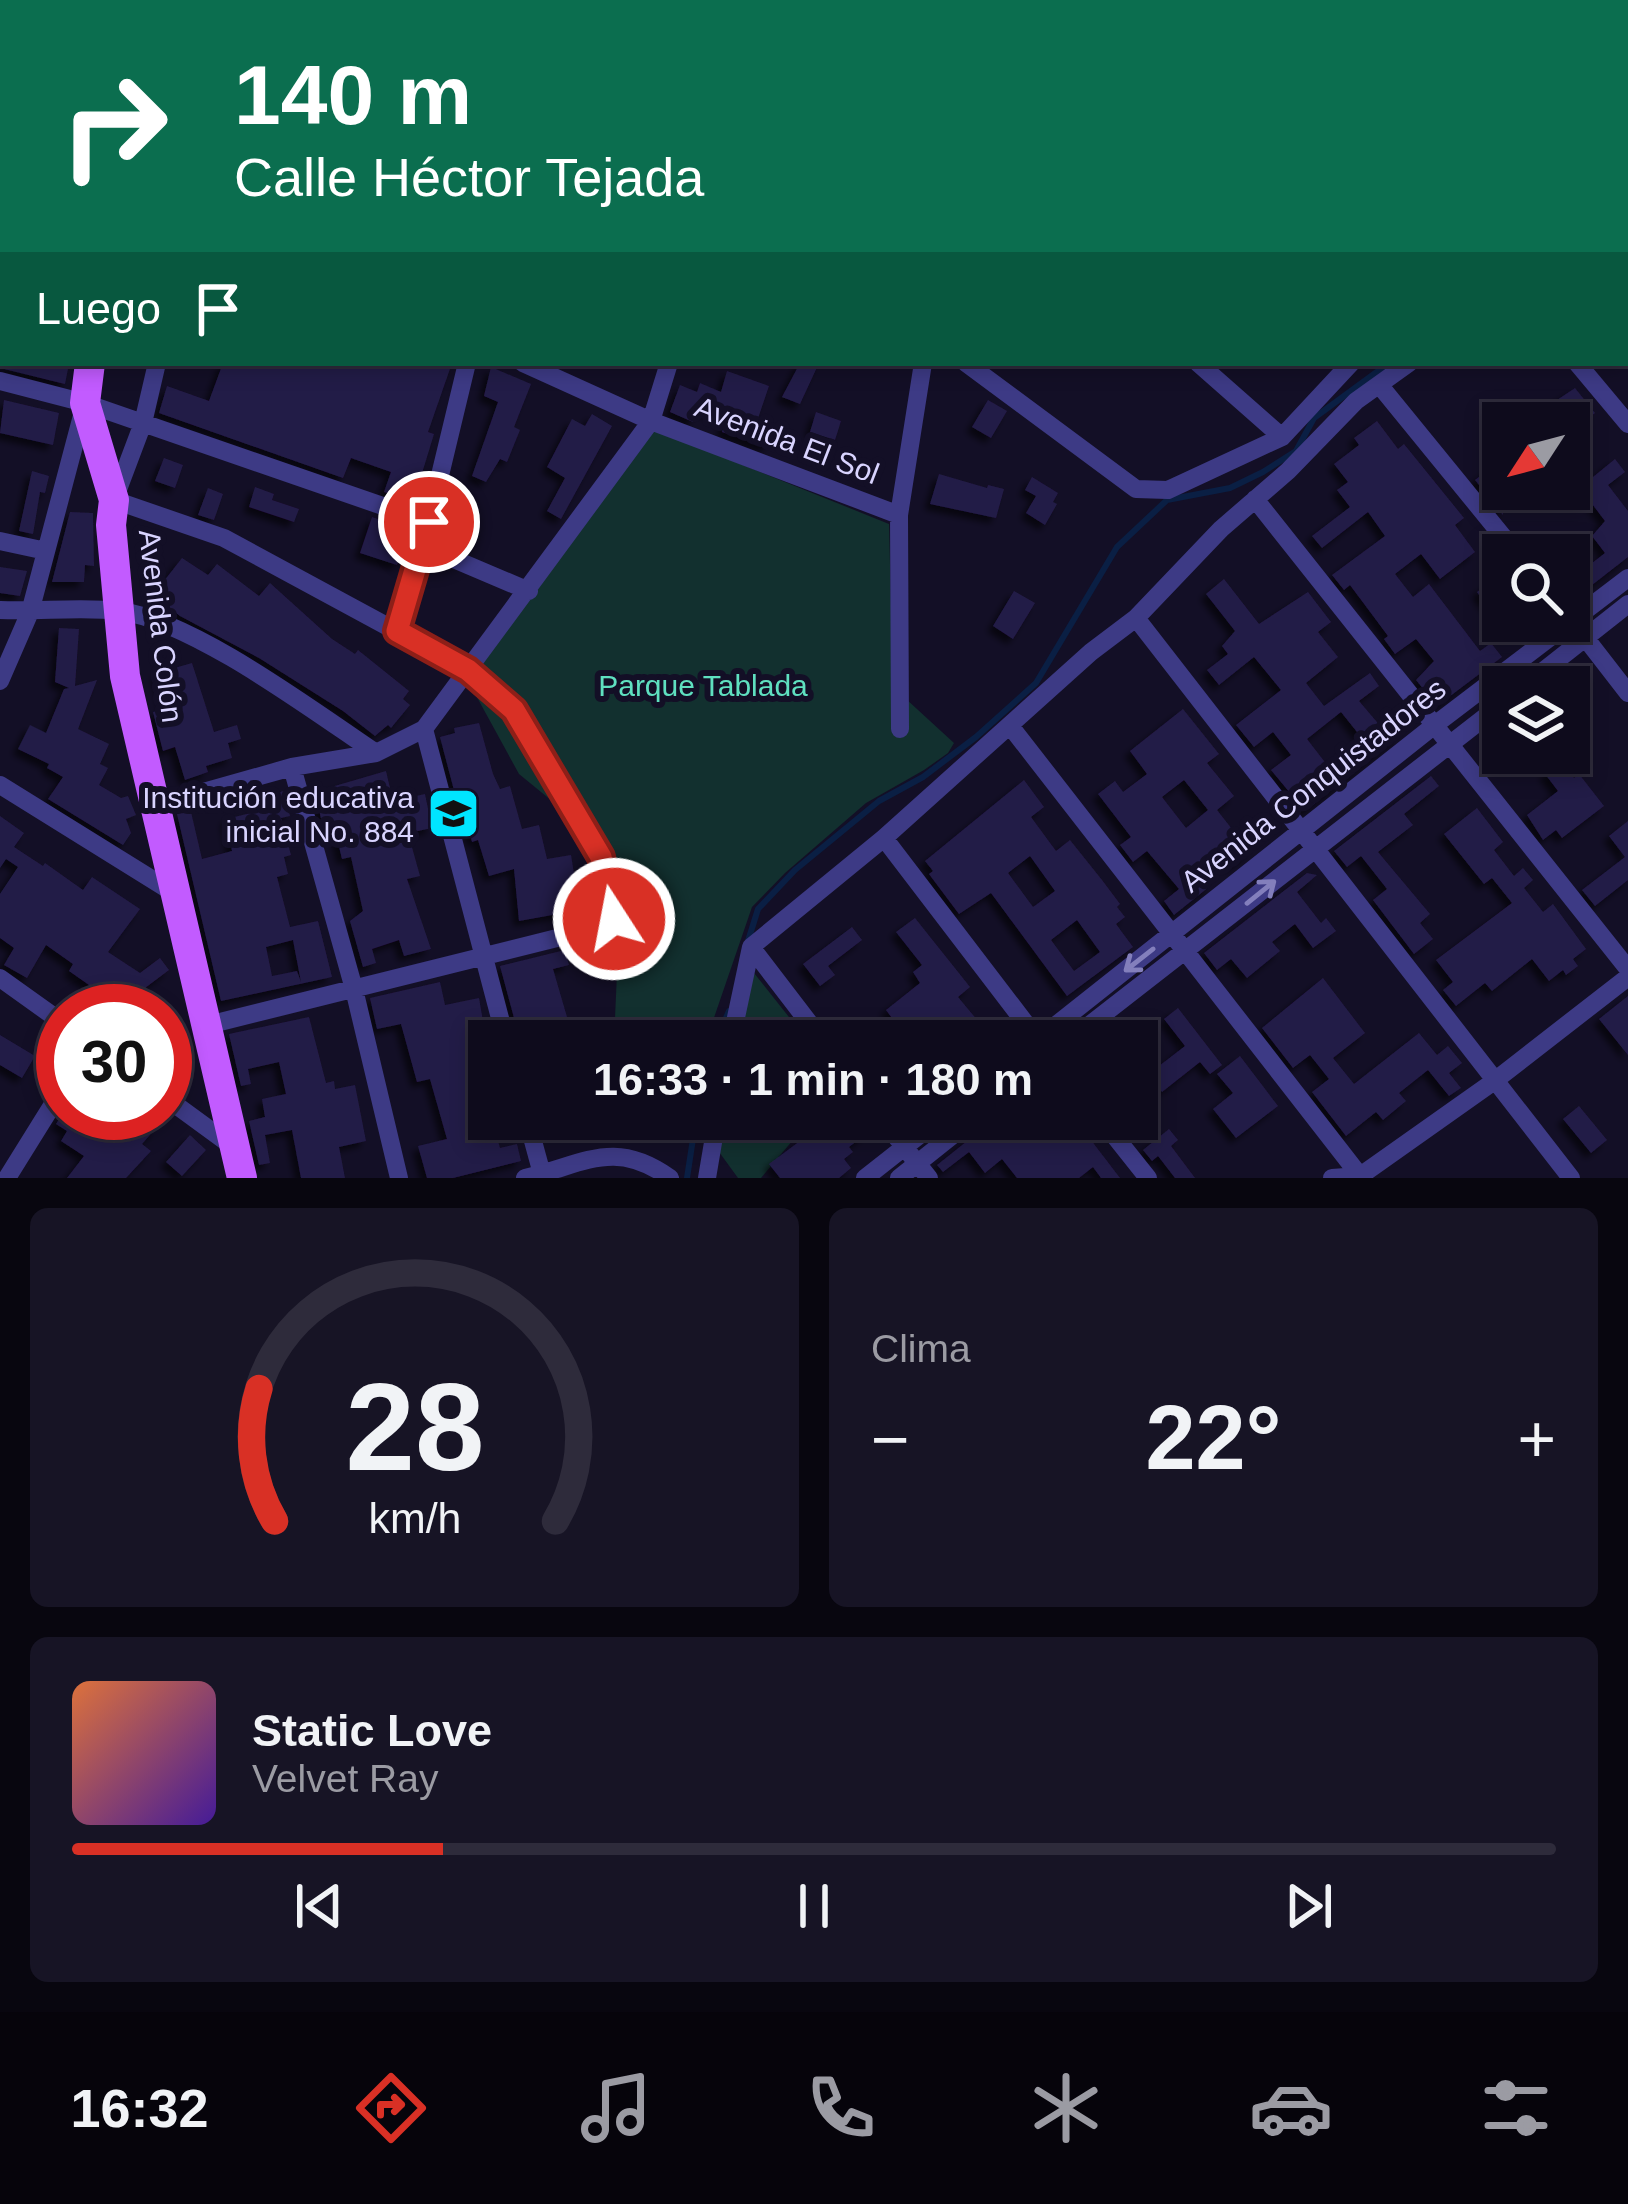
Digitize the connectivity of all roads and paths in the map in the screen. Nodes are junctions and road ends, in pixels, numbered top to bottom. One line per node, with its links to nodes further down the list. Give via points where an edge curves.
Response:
1 (90, 366): 14 (main road, Avenida Colón)
2 (156, 366): 16 (street)
3 (466, 366): 24 (street)
4 (530, 366): 15 (street, Avenida El Sol)
5 (668, 366): 15 (street)
6 (923, 366): 23 (street)
7 (970, 366): 18 (street, via 1136,489 1168,490)
8 (1201, 366): 18 (street)
9 (1348, 366): 18 (street)
10 (1406, 366): 13 (street)
11 (1580, 366): 17 (street)
12 (0, 381): 14 (street)
13 (1381, 387): 21 (street); 25 (street)
14 (85, 404): 16 (street); 19 (main road, Avenida Colón); 20 (street)
15 (651, 421): 23 (street, Avenida El Sol); 30 (street)
16 (143, 423): 22 (street); 24 (street)
17 (1628, 424)
18 (1282, 437)
19 (105, 469): 20 (street); 22 (main road, Avenida Colón)
20 (65, 470): 28 (street)
21 (1255, 499): 36 (street); 47 (street)
22 (114, 500): 33 (main road, Avenida Colón); 38 (street, via 224,538)
23 (899, 515): 50 (street)
24 (429, 522): 27 (street)
25 (1501, 534)
26 (0, 541): 28 (street)
27 (423, 546): 30 (street); 38 (street)
28 (46, 551): 34 (street)
29 (1628, 578): 35 (street, Avenida Conquistadores)
30 (529, 591): 43 (street)
31 (1628, 604): 37 (street, Avenida Conquistadores)
32 (0, 610): 34 (street)
33 (117, 610): 34 (street); 52 (street, via 158,619); 55 (main road, Avenida Colón)
34 (29, 612): 44 (street)
35 (1590, 613)
36 (1136, 618): 48 (street); 56 (street)
37 (1590, 620)
38 (397, 631): 43 (street)
39 (1553, 642): 47 (street, Avenida Conquistadores)
40 (1562, 642): 42 (street, Avenida Conquistadores)
41 (1588, 642): 45 (street)
42 (1541, 666)
43 (468, 670): 49 (street); 63 (street, via 514,710 601,857 615,911 608,925)
44 (0, 681)
45 (1628, 693)
46 (1482, 720): 51 (street, Avenida Conquistadores)
47 (1436, 724): 51 (street); 56 (street, Avenida Conquistadores)
48 (1011, 727): 57 (street); 60 (street)
49 (424, 729): 52 (street); 63 (street)
50 (900, 729)
51 (1451, 744): 58 (street, Avenida Conquistadores); 64 (street)
52 (376, 752): 53 (street)
53 (292, 767): 55 (street); 66 (street)
54 (0, 785): 59 (street)
55 (154, 806): 59 (main road, Avenida Colón)
56 (1303, 830): 58 (street); 60 (street, Avenida Conquistadores)
57 (884, 838): 61 (street); 71 (street)
58 (1317, 848): 62 (street, Avenida Conquistadores, one-way to 58); 75 (street)
59 (174, 892): 74 (main road, Avenida Colón)
60 (1170, 935): 62 (street); 72 (street, Avenida Conquistadores, one-way to 72)
61 (751, 947): 69 (street); 70 (street)
62 (1185, 954): 73 (street, Avenida Conquistadores); 87 (street)
63 (484, 956): 66 (street); 68 (street)
64 (1628, 973): 75 (street)
65 (0, 978): 67 (street)
66 (354, 988): 74 (street); 91 (street)
67 (36, 1004)
68 (501, 1020)
69 (735, 1020)
70 (807, 1020)
71 (1022, 1020)
72 (1064, 1020)
73 (1097, 1020)
74 (204, 1026): 84 (main road, Avenida Colón)
75 (1493, 1082): 87 (street); 98 (street)
76 (192, 1117): 84 (street)
77 (36, 1131): 89 (street)
78 (528, 1140): 88 (street)
79 (713, 1140): 93 (street)
80 (898, 1140): 85 (street)
81 (914, 1140): 85 (street)
82 (953, 1140): 86 (street)
83 (1118, 1140): 96 (street)
84 (232, 1146): 90 (main road, Avenida Colón)
85 (904, 1148): 86 (street); 94 (street)
86 (923, 1171): 95 (street)
87 (1360, 1176): 97 (street)
88 (530, 1177): 92 (street, via 614,1154 648,1162)
89 (7, 1178)
90 (242, 1178)
91 (399, 1178)
92 (670, 1178)
93 (707, 1178)
94 (865, 1178)
95 (899, 1178)
96 (1148, 1178)
97 (1332, 1178)
98 (1571, 1178)

